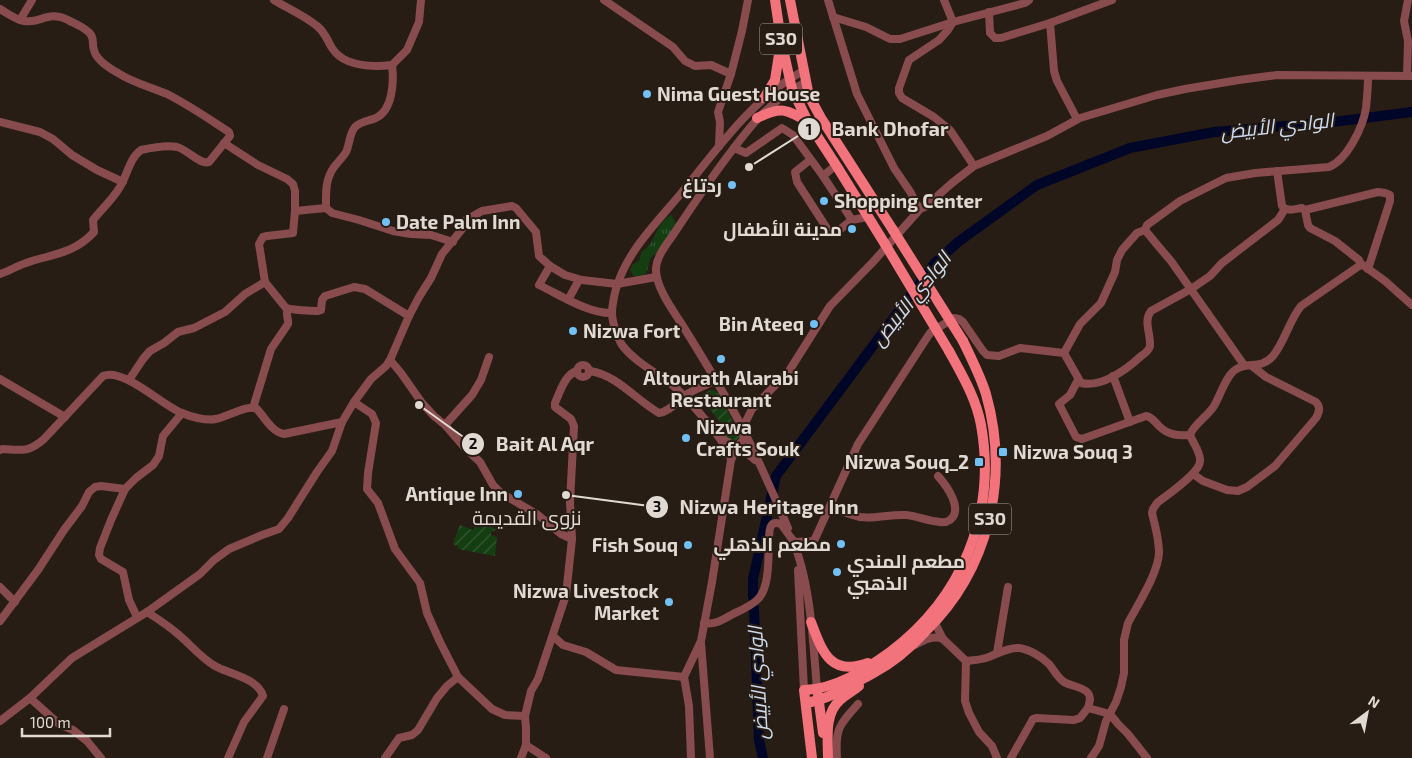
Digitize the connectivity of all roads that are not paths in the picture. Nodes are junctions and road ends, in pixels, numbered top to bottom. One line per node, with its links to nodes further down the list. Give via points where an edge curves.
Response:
1 (32, 0): 17 (street)
2 (274, 0): 21 (street, via 317,25 333,50 346,61)
3 (421, 0): 21 (street, via 419,22 407,50)
4 (604, 0): 23 (street, via 673,47 685,61 695,66 711,65)
5 (748, 0): 23 (street)
6 (775, 0): 20 (main road, S30)
7 (790, 0): 22 (main road, S30)
8 (837, 0): 13 (street)
9 (944, 0): 18 (street)
10 (1029, 0): 15 (street)
11 (1112, 0): 19 (street)
12 (1408, 0): 25 (street, via 1404,20)
13 (829, 4): 16 (street)
14 (0, 9): 17 (street)
15 (989, 12): 18 (street); 19 (street, via 990,34 995,38)
16 (833, 17): 18 (street, via 866,27 890,39 900,39); 46 (street, via 857,94 894,168)
17 (20, 20): 36 (street, via 34,21 54,16 84,29 91,35 99,60 118,74 169,95 227,130 230,136)
18 (953, 22): 41 (street, via 939,40 909,60 899,93 950,130)
19 (1050, 23): 31 (street, via 1054,71)
20 (781, 40): 26 (main road, S30); 29 (main road, via 774,80)
21 (392, 65): 45 (street, via 393,84 384,111 353,130 346,152 327,180)
22 (803, 70): 26 (street); 27 (main road, S30)
23 (731, 74): 33 (street, via 718,112)
24 (1368, 76): 25 (street); 31 (street, via 1291,74 1250,78 1157,95); 42 (street, via 1366,110 1350,148 1340,160 1329,167)
25 (1409, 76)
26 (790, 78): 28 (main road, S30); 29 (street)
27 (806, 82): 28 (street); 109 (main road, S30, bridge, via 820,118 963,341 976,368 992,419 996,457 989,523 973,567)
28 (792, 89): 30 (street); 34 (main road, S30)
29 (764, 98): 35 (street)
30 (757, 118): 34 (main road, via 784,110); 38 (street)
31 (1077, 119): 41 (street, via 1047,136)
32 (0, 122): 44 (street, via 40,132 72,155)
33 (720, 122): 35 (street, via 726,126); 37 (street)
34 (808, 122): 40 (main road, S30)
35 (737, 124): 37 (street)
36 (224, 143): 44 (street, via 206,164 176,147 140,150); 49 (street, via 262,168 290,181 294,187)
37 (719, 146): 61 (street, via 632,254)
38 (734, 148): 39 (street, via 746,153 782,128 793,135); 58 (street, via 660,255)
39 (810, 160): 43 (street); 51 (street, via 795,172 797,182 828,230 834,234)
40 (836, 165): 43 (street); 50 (main road, S30)
41 (974, 166): 46 (street)
42 (1277, 171): 47 (street); 52 (street, via 1226,178 1180,201)
43 (823, 176): 51 (street)
44 (123, 182): 57 (street, via 93,220 94,232 81,244)
45 (326, 208): 49 (street); 53 (street, via 332,213 393,231 431,235)
46 (921, 208): 80 (street, via 830,306 789,371)
47 (1285, 209): 48 (street); 62 (street, via 1278,220)
48 (1305, 210): 54 (street, via 1310,228 1335,241); 56 (street, via 1378,192 1390,195)
49 (295, 211): 60 (street, via 293,233 260,240)
50 (867, 217): 51 (street); 113 (main road, S30, bridge, via 970,392 981,424 984,456 980,512 965,561 948,593)
51 (852, 220)
52 (1145, 230): 62 (street); 68 (street, via 1137,233 1122,250 1101,303 1080,324)
53 (452, 242): 55 (street, via 472,215 512,206 534,228 537,254); 67 (street, via 442,254)
54 (1360, 263): 56 (street); 71 (street, via 1301,306 1272,357 1259,365)
55 (550, 266): 59 (street); 63 (street, via 539,285)
56 (1368, 269): 64 (street)
57 (0, 274)
58 (656, 277): 61 (street); 75 (street, via 666,300)
59 (578, 280): 61 (street); 63 (street)
60 (265, 282): 65 (street); 74 (street, via 225,312 194,328 178,332 150,351)
61 (617, 284): 66 (street)
62 (1191, 289): 71 (street); 72 (street, via 1151,311 1148,317 1148,351)
63 (568, 300): 66 (street, via 593,311)
64 (1412, 305)
65 (288, 309): 67 (street, via 318,311 325,296 360,287); 79 (street, via 288,324 271,348)
66 (612, 313): 77 (street, via 618,336 626,350 674,386)
67 (409, 316): 70 (street)
68 (1064, 353): 76 (street); 97 (street, via 1020,348 999,356 988,355 963,322 954,318 931,332 858,444)
69 (489, 357): 86 (street, via 472,395)
70 (390, 360): 78 (street); 86 (street, via 422,404)
71 (1248, 365): 88 (street, via 1233,371 1208,415); 94 (street, via 1316,402 1319,411 1316,418 1275,466 1238,492 1203,481)
72 (1113, 376): 76 (street, via 1093,384 1081,384); 85 (street)
73 (0, 379): 83 (street)
74 (129, 380): 82 (street); 83 (street, via 110,374 103,376)
75 (716, 380): 77 (street); 81 (street)
76 (1078, 380): 85 (street, via 1070,395 1059,404 1076,437 1082,439)
77 (683, 397): 89 (street); 98 (street, via 659,413 601,372 590,371 584,377 577,371 569,376 555,408 571,419 574,426 570,502)
78 (354, 402): 84 (street); 118 (street, via 372,414 376,423 367,489 378,503 395,549 420,583 427,613)
79 (253, 408): 82 (street, via 215,419); 84 (street, via 274,430 284,434)
80 (752, 409): 81 (street); 87 (street)
81 (734, 412): 87 (street)
82 (182, 413): 96 (street, via 163,436 159,456 153,465)
83 (64, 417): 91 (street, via 35,447)
84 (342, 422): 104 (street, via 332,451 278,529 229,549)
85 (1130, 422): 88 (street, via 1149,416 1164,431 1173,435)
86 (445, 425): 98 (street, via 480,462 501,493)
87 (744, 432): 90 (street); 93 (street)
88 (1190, 435): 94 (street, via 1201,459)
89 (719, 436): 90 (street); 92 (street)
90 (737, 447): 92 (street); 93 (street, via 753,458)
91 (0, 450)
92 (730, 460): 108 (street)
93 (763, 472): 99 (street)
94 (1193, 474): 128 (street, via 1153,509 1159,558 1126,631 1124,672)
95 (938, 476): 97 (street, via 954,500 954,516 949,521 903,515 859,517)
96 (125, 490): 103 (street, via 101,486 89,492); 105 (street, via 98,552 101,559 123,572 129,600)
97 (830, 507): 99 (street, via 814,540)
98 (572, 539): 110 (street, via 566,595)
99 (794, 542): 100 (street); 108 (street, via 781,524 773,524 769,535 765,586 759,598 716,623)
100 (798, 555): 107 (street); 121 (street)
101 (1008, 587): 115 (street)
102 (0, 588): 103 (street)
103 (15, 602): 106 (street)
104 (147, 612): 105 (street); 133 (street, via 169,625 210,663 246,679 263,693 244,722)
105 (137, 617): 122 (street, via 72,658)
106 (0, 621)
107 (811, 622): 113 (main road, via 828,657 849,668 874,660); 120 (street)
108 (704, 623): 112 (street)
109 (935, 623): 111 (street); 114 (main road, S30)
110 (552, 636): 119 (street, via 616,670); 129 (street)
111 (943, 639): 114 (street, via 932,638); 116 (street)
112 (701, 641): 119 (street); 139 (street)
113 (897, 646): 120 (main road, S30, via 851,677)
114 (911, 646): 117 (main road, S30)
115 (997, 653): 116 (street); 126 (street, via 1018,648 1039,656 1060,678 1089,694)
116 (966, 660): 143 (street, via 969,713)
117 (886, 666): 123 (main road, S30); 141 (main road, via 838,701 828,723)
118 (458, 677): 129 (street, via 492,709); 135 (street, via 437,698 418,730 399,738)
119 (684, 677): 138 (street)
120 (817, 689): 121 (main road, S30); 123 (main road)
121 (804, 690): 124 (main road)
122 (30, 698): 130 (street); 132 (street, via 59,724 87,741)
123 (818, 701): 124 (main road, S30); 141 (main road)
124 (806, 703): 140 (main road)
125 (858, 704): 142 (street, via 839,728)
126 (1088, 708): 128 (street); 144 (street, via 1074,720 1034,719)
127 (284, 709): 134 (street)
128 (1110, 714): 145 (street, via 1099,746); 146 (street)
129 (525, 716): 131 (street)
130 (0, 721)
131 (526, 745): 136 (street); 137 (street)
132 (100, 758)
133 (228, 758)
134 (267, 758)
135 (385, 758)
136 (521, 758)
137 (546, 758)
138 (691, 758)
139 (710, 758)
140 (812, 758)
141 (827, 758)
142 (836, 758)
143 (997, 758)
144 (1012, 758)
145 (1091, 758)
146 (1147, 758)

